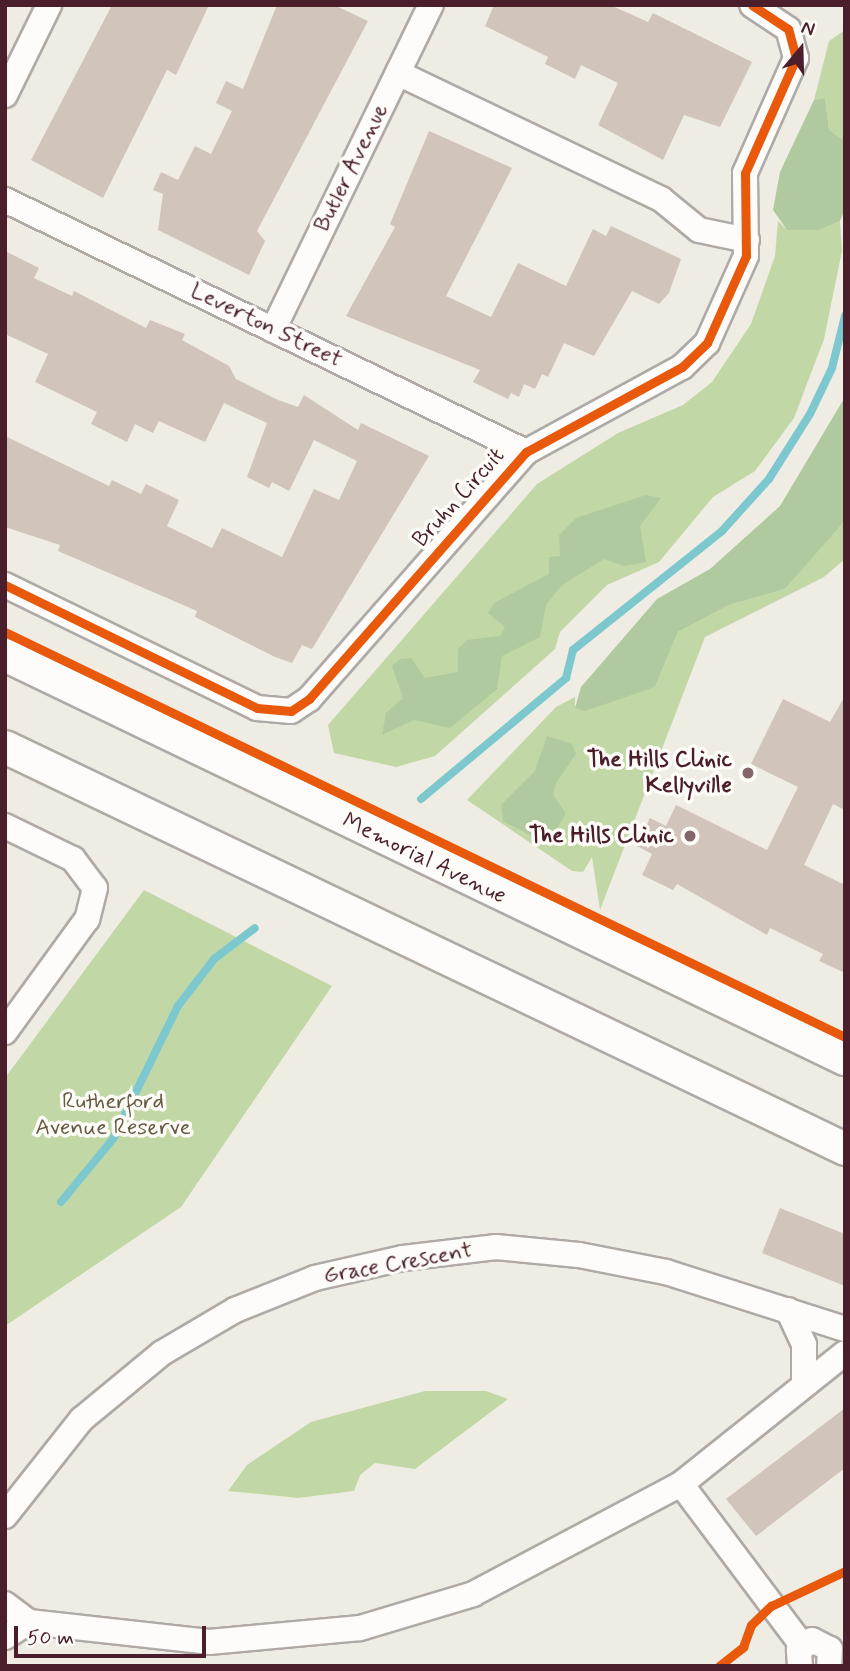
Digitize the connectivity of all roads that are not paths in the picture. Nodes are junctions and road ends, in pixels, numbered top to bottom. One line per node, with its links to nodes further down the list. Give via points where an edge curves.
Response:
1 (49, 5): 5 (street)
2 (431, 5): 4 (street, Butler Avenue)
3 (752, 5): 7 (street, Bruhn Circuit, via 788,29 796,58 745,173)
4 (398, 73): 7 (street, via 661,199 699,230); 8 (street, Butler Avenue)
5 (5, 95)
6 (5, 200): 8 (street, Leverton Street)
7 (747, 240): 9 (street, Bruhn Circuit, via 739,275 700,352)
8 (274, 330): 9 (street, Leverton Street)
9 (526, 452): 10 (street, Bruhn Circuit, via 357,652 291,710 257,708)
10 (5, 585)
11 (5, 655): 15 (main road, Memorial Avenue)
12 (5, 747): 16 (main road)
13 (5, 826): 14 (street, via 73,859 95,888 87,919)
14 (5, 1032)
15 (845, 1059)
16 (845, 1149)
17 (788, 1310): 18 (street, Grace Crescent); 20 (street, via 804,1345); 22 (street, Grace Crescent, via 666,1272 496,1247 315,1278 235,1310 121,1384 46,1458)
18 (845, 1329)
19 (845, 1353): 20 (street)
20 (804, 1383): 21 (street)
21 (681, 1484): 24 (street, via 473,1594 360,1628 209,1642); 26 (street)
22 (5, 1516)
23 (5, 1604): 24 (street)
24 (29, 1622): 25 (street)
25 (5, 1637)
26 (814, 1655)

